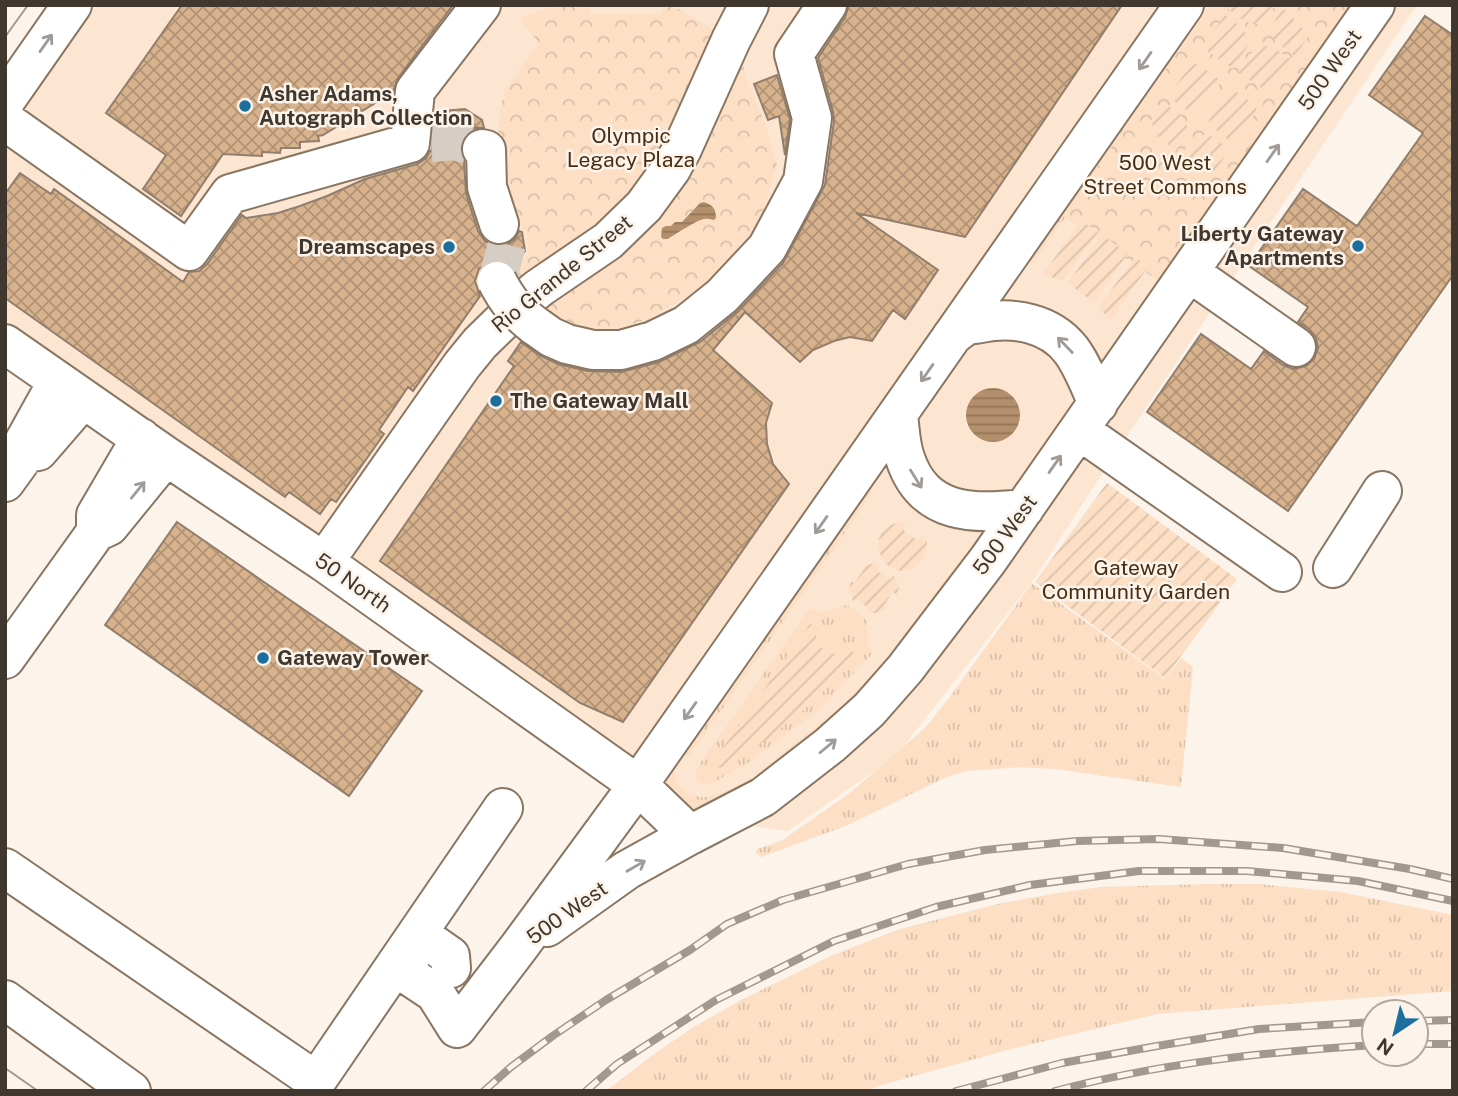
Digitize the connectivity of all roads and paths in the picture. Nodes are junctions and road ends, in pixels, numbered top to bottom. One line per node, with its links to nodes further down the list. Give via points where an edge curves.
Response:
1 (72, 5): 7 (street, one-way to 1)
2 (481, 5): 7 (street, via 415,91 420,143 230,194 189,251)
3 (750, 5): 22 (street, Rio Grande Street, via 682,149 658,189 608,241 539,288 480,343)
4 (828, 5): 11 (street, bridge, via 794,54 812,118 803,181 767,248 727,304 653,341 621,350 593,350 551,337 519,313)
5 (1184, 5): 12 (street, 500 West, one-way to 12)
6 (1375, 5): 10 (street, 500 West, one-way to 6)
7 (8, 113)
8 (482, 149): 9 (street, via 486,150 487,187)
9 (499, 223)
10 (1189, 272): 14 (street); 17 (street, 500 West)
11 (497, 281)
12 (952, 336): 16 (street, 500 West, one-way to 16); 17 (street, one-way to 12, via 1078,360 1054,334 1012,320 966,326)
13 (5, 344): 15 (street, 50 North)
14 (1296, 346)
15 (71, 390): 18 (street, 50 North); 19 (street, via 38,451)
16 (898, 415): 21 (street, one-way to 21, via 905,460 923,490 935,500 978,512); 26 (street, 500 West, one-way to 26)
17 (1088, 417): 21 (street, 500 West, one-way to 17); 24 (street)
18 (153, 447): 22 (street, 50 North); 25 (street, via 96,515 96,532)
19 (15, 467)
20 (1382, 491): 23 (street)
21 (1024, 509): 28 (street, 500 West, one-way to 21, via 762,797 869,709 905,669)
22 (324, 562): 26 (street, 50 North)
23 (1333, 568)
24 (1282, 572)
25 (5, 659)
26 (638, 785): 28 (street, 50 North); 30 (street, 500 West)
27 (503, 808): 31 (street)
28 (691, 835): 30 (street, 500 West, one-way to 28, via 627,870)
29 (5, 868): 31 (street, via 310,1077 319,1077)
30 (519, 947): 32 (street, 500 West)
31 (413, 949): 32 (street, via 430,942 450,956 451,968); 32 (street, 500 West, via 411,977 435,993 457,1028)
32 (495, 978)
33 (5, 1000): 34 (street)
34 (131, 1091)

